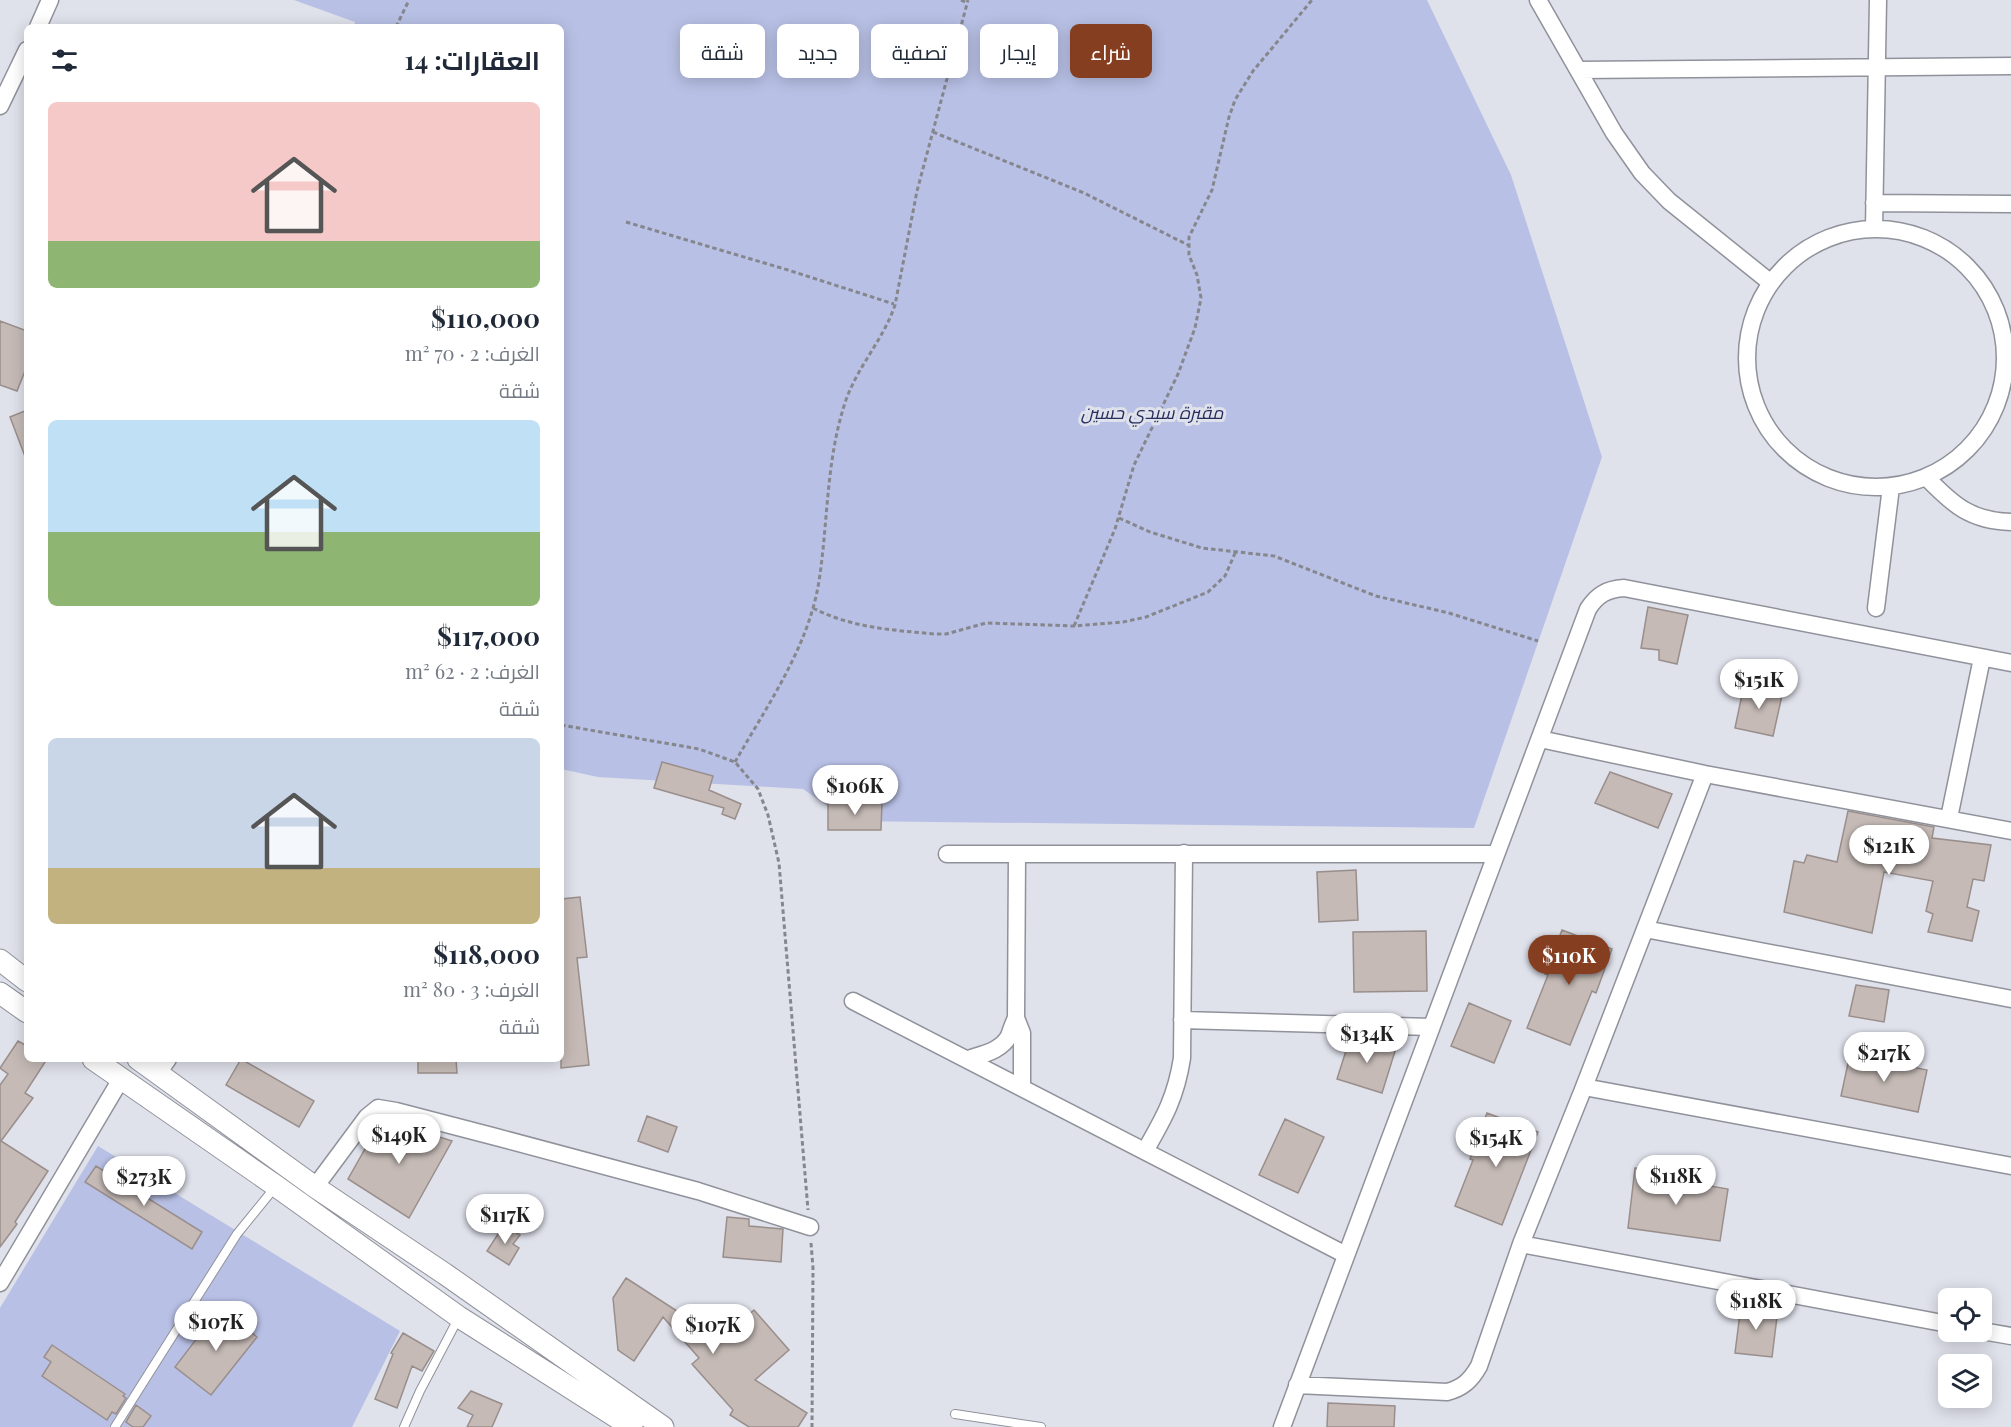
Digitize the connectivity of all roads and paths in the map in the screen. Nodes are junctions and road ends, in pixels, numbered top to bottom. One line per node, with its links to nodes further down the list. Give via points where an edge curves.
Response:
1 (50, 0): 8 (street)
2 (409, 0): 9 (path)
3 (961, 0): 7 (path)
4 (1312, 0): 20 (path, via 1253,71 1235,100 1212,190)
5 (1538, 0): 13 (street)
6 (1878, 0): 12 (street)
7 (968, 1): 15 (path)
8 (39, 24)
9 (397, 24)
10 (24, 56): 14 (street)
11 (2011, 66): 12 (street)
12 (1876, 67): 13 (street); 16 (street)
13 (1578, 70): 21 (street, via 1627,154 1655,187)
14 (0, 106)
15 (933, 132): 20 (path, via 1084,193); 22 (path, via 917,190)
16 (1874, 203): 17 (street); 19 (street)
17 (2011, 204)
18 (626, 222): 22 (path)
19 (1874, 229): 21 (street, via 1816,243 1784,267); 23 (street, via 1923,237 1965,264 1994,305)
20 (1188, 245): 26 (path, via 1200,286 1195,328 1181,367 1134,465)
21 (1771, 283): 25 (street, via 1759,302 1747,347 1751,392 1770,434 1803,466 1823,477 1868,488)
22 (895, 304): 29 (path, via 844,406 829,480)
23 (2008, 354): 24 (street, via 1999,397 1978,437 1946,467)
24 (1926, 477): 25 (street); 27 (street, via 1967,513 1991,521)
25 (1891, 487): 30 (street)
26 (1119, 518): 28 (path, via 1188,545); 31 (path)
27 (2011, 522)
28 (1236, 551): 31 (path, via 1225,576 1208,592 1146,617); 32 (path, via 1274,556 1376,596 1436,609)
29 (813, 608): 31 (path, via 856,625 934,634 986,623); 37 (path, via 786,672)
30 (1876, 609)
31 (1074, 626)
32 (1538, 641)
33 (1982, 658): 34 (street); 36 (street, via 1617,588 1603,592 1588,609); 39 (street)
34 (2011, 663)
35 (564, 726): 37 (path, via 699,749)
36 (1540, 739): 38 (street); 44 (street)
37 (735, 762): 65 (path, via 758,789 779,863)
38 (1705, 774): 39 (street); 45 (street)
39 (1949, 818): 40 (street)
40 (2011, 831)
41 (1184, 853): 43 (street); 44 (street); 53 (street)
42 (947, 854): 43 (street)
43 (1017, 854): 52 (street)
44 (1496, 854): 54 (street)
45 (1645, 929): 49 (street); 60 (street)
46 (0, 960): 47 (street)
47 (24, 979)
48 (0, 993): 51 (street)
49 (2011, 999)
50 (853, 1001): 55 (street)
51 (24, 1010)
52 (1016, 1018): 55 (street, via 1000,1046); 59 (street, via 1022,1033)
53 (1182, 1020): 54 (street); 61 (street, via 1179,1080 1165,1117)
54 (1431, 1027): 67 (street)
55 (968, 1059): 59 (street)
56 (97, 1062): 58 (street)
57 (163, 1066): 64 (street)
58 (121, 1079): 63 (street); 68 (street)
59 (1022, 1087): 61 (street)
60 (1584, 1087): 62 (street); 66 (street)
61 (1145, 1151): 67 (street)
62 (2011, 1166)
63 (276, 1186): 69 (street); 75 (lane, via 237,1234)
64 (315, 1187): 65 (street, via 378,1108 698,1191); 78 (street)
65 (810, 1227): 79 (path)
66 (1521, 1244): 70 (street); 73 (street, via 1479,1366 1465,1385 1447,1392)
67 (1346, 1255): 73 (street)
68 (0, 1283)
69 (459, 1317): 76 (lane); 77 (street)
70 (1938, 1322)
71 (1992, 1332): 72 (street)
72 (2011, 1336)
73 (1297, 1385): 81 (street)
74 (955, 1414): 80 (lane)
75 (115, 1427)
76 (404, 1427)
77 (632, 1427)
78 (663, 1427)
79 (813, 1427)
80 (1041, 1427)
81 (1282, 1427)

